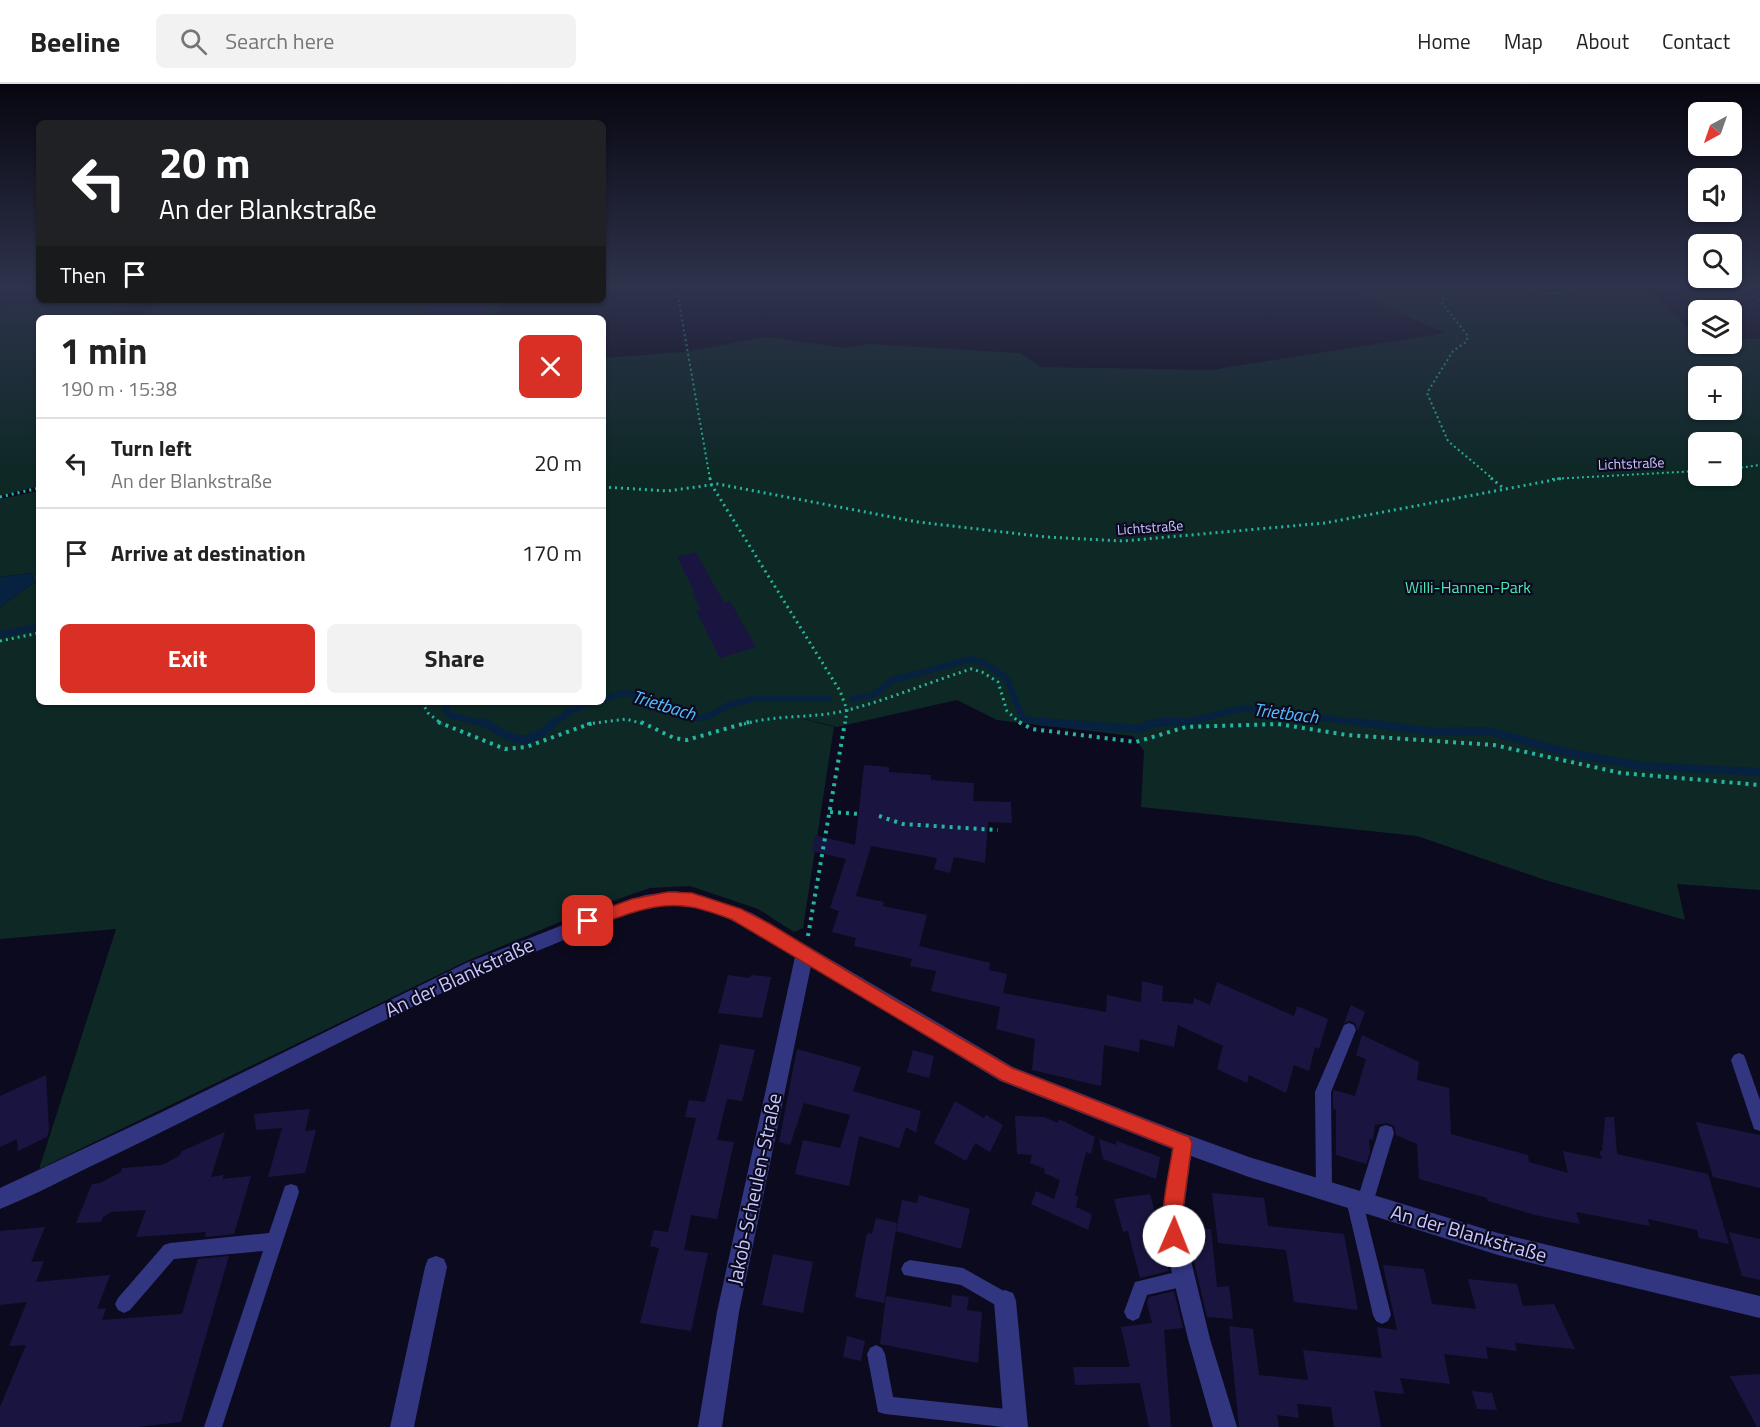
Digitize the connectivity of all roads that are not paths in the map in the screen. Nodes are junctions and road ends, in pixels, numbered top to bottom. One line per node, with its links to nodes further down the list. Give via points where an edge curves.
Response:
1 (805, 953): 6 (street, An der Blankstraße, via 1007,1074); 9 (street, An der Blankstraße, via 746,918 704,903 668,898 632,906 452,978); 24 (street, Jakob-Scheulen-Straße, via 730,1301)
2 (1349, 1030): 7 (lane, via 1323,1092)
3 (1739, 1060): 4 (lane)
4 (1760, 1123)
5 (1386, 1132): 10 (lane)
6 (1183, 1143): 7 (street, An der Blankstraße); 14 (street, via 1173,1226)
7 (1324, 1190): 10 (street, An der Blankstraße)
8 (291, 1192): 11 (lane)
9 (0, 1199)
10 (1360, 1202): 17 (street, An der Blankstraße, via 1498,1244); 19 (lane)
11 (275, 1241): 16 (lane, via 171,1251); 22 (lane)
12 (436, 1267): 23 (street)
13 (910, 1269): 15 (lane, via 963,1277)
14 (1184, 1279): 18 (lane, via 1141,1288); 25 (street)
15 (1005, 1301): 21 (street)
16 (124, 1304)
17 (1760, 1307)
18 (1134, 1312)
19 (1382, 1315)
20 (876, 1354): 21 (lane, via 885,1405)
21 (1016, 1423)
22 (213, 1427)
23 (402, 1427)
24 (710, 1427)
25 (1225, 1427)

